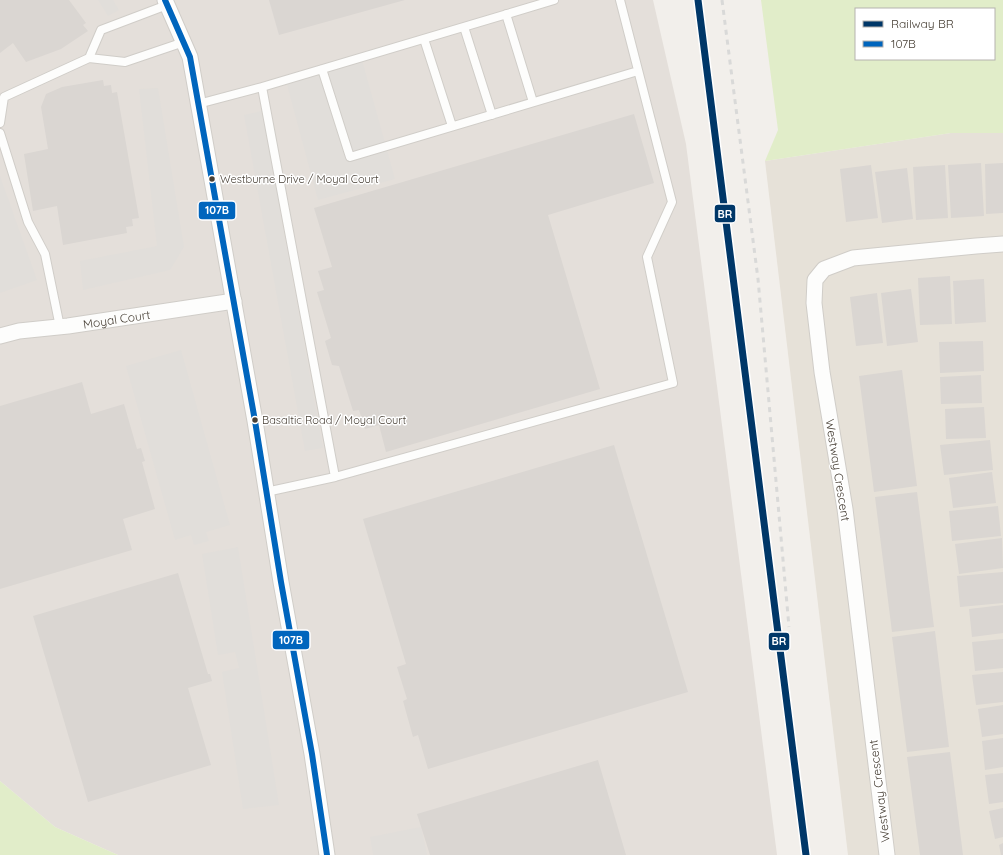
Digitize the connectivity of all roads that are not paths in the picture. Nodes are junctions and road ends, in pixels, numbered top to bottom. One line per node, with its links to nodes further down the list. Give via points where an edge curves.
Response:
1 (554, 0): 4 (lane)
2 (620, 0): 10 (lane)
3 (166, 2): 7 (street); 8 (lane, via 101,30)
4 (506, 14): 5 (lane); 13 (lane)
5 (464, 27): 6 (lane); 15 (lane)
6 (424, 39): 9 (lane); 17 (lane)
7 (184, 42): 8 (lane, via 125,62); 14 (street, via 190,57)
8 (89, 58): 12 (lane)
9 (322, 69): 11 (lane); 17 (lane, via 350,156)
10 (638, 71): 13 (lane); 23 (lane, via 672,202 647,257 673,382)
11 (262, 87): 14 (lane); 23 (lane)
12 (2, 95): 16 (lane)
13 (533, 102): 15 (lane)
14 (198, 104): 20 (street)
15 (492, 115): 17 (lane)
16 (0, 123)
17 (452, 126)
18 (0, 133): 21 (lane, via 28,222 45,254)
19 (1003, 244): 26 (street, Westway Crescent, via 853,258 824,269 815,280 814,303 822,372 845,509)
20 (234, 301): 21 (street, Moyal Court); 24 (street)
21 (60, 327): 22 (street, Moyal Court, via 19,331)
22 (0, 336)
23 (335, 477): 24 (lane)
24 (266, 492): 25 (street)
25 (327, 855)
26 (887, 855)

